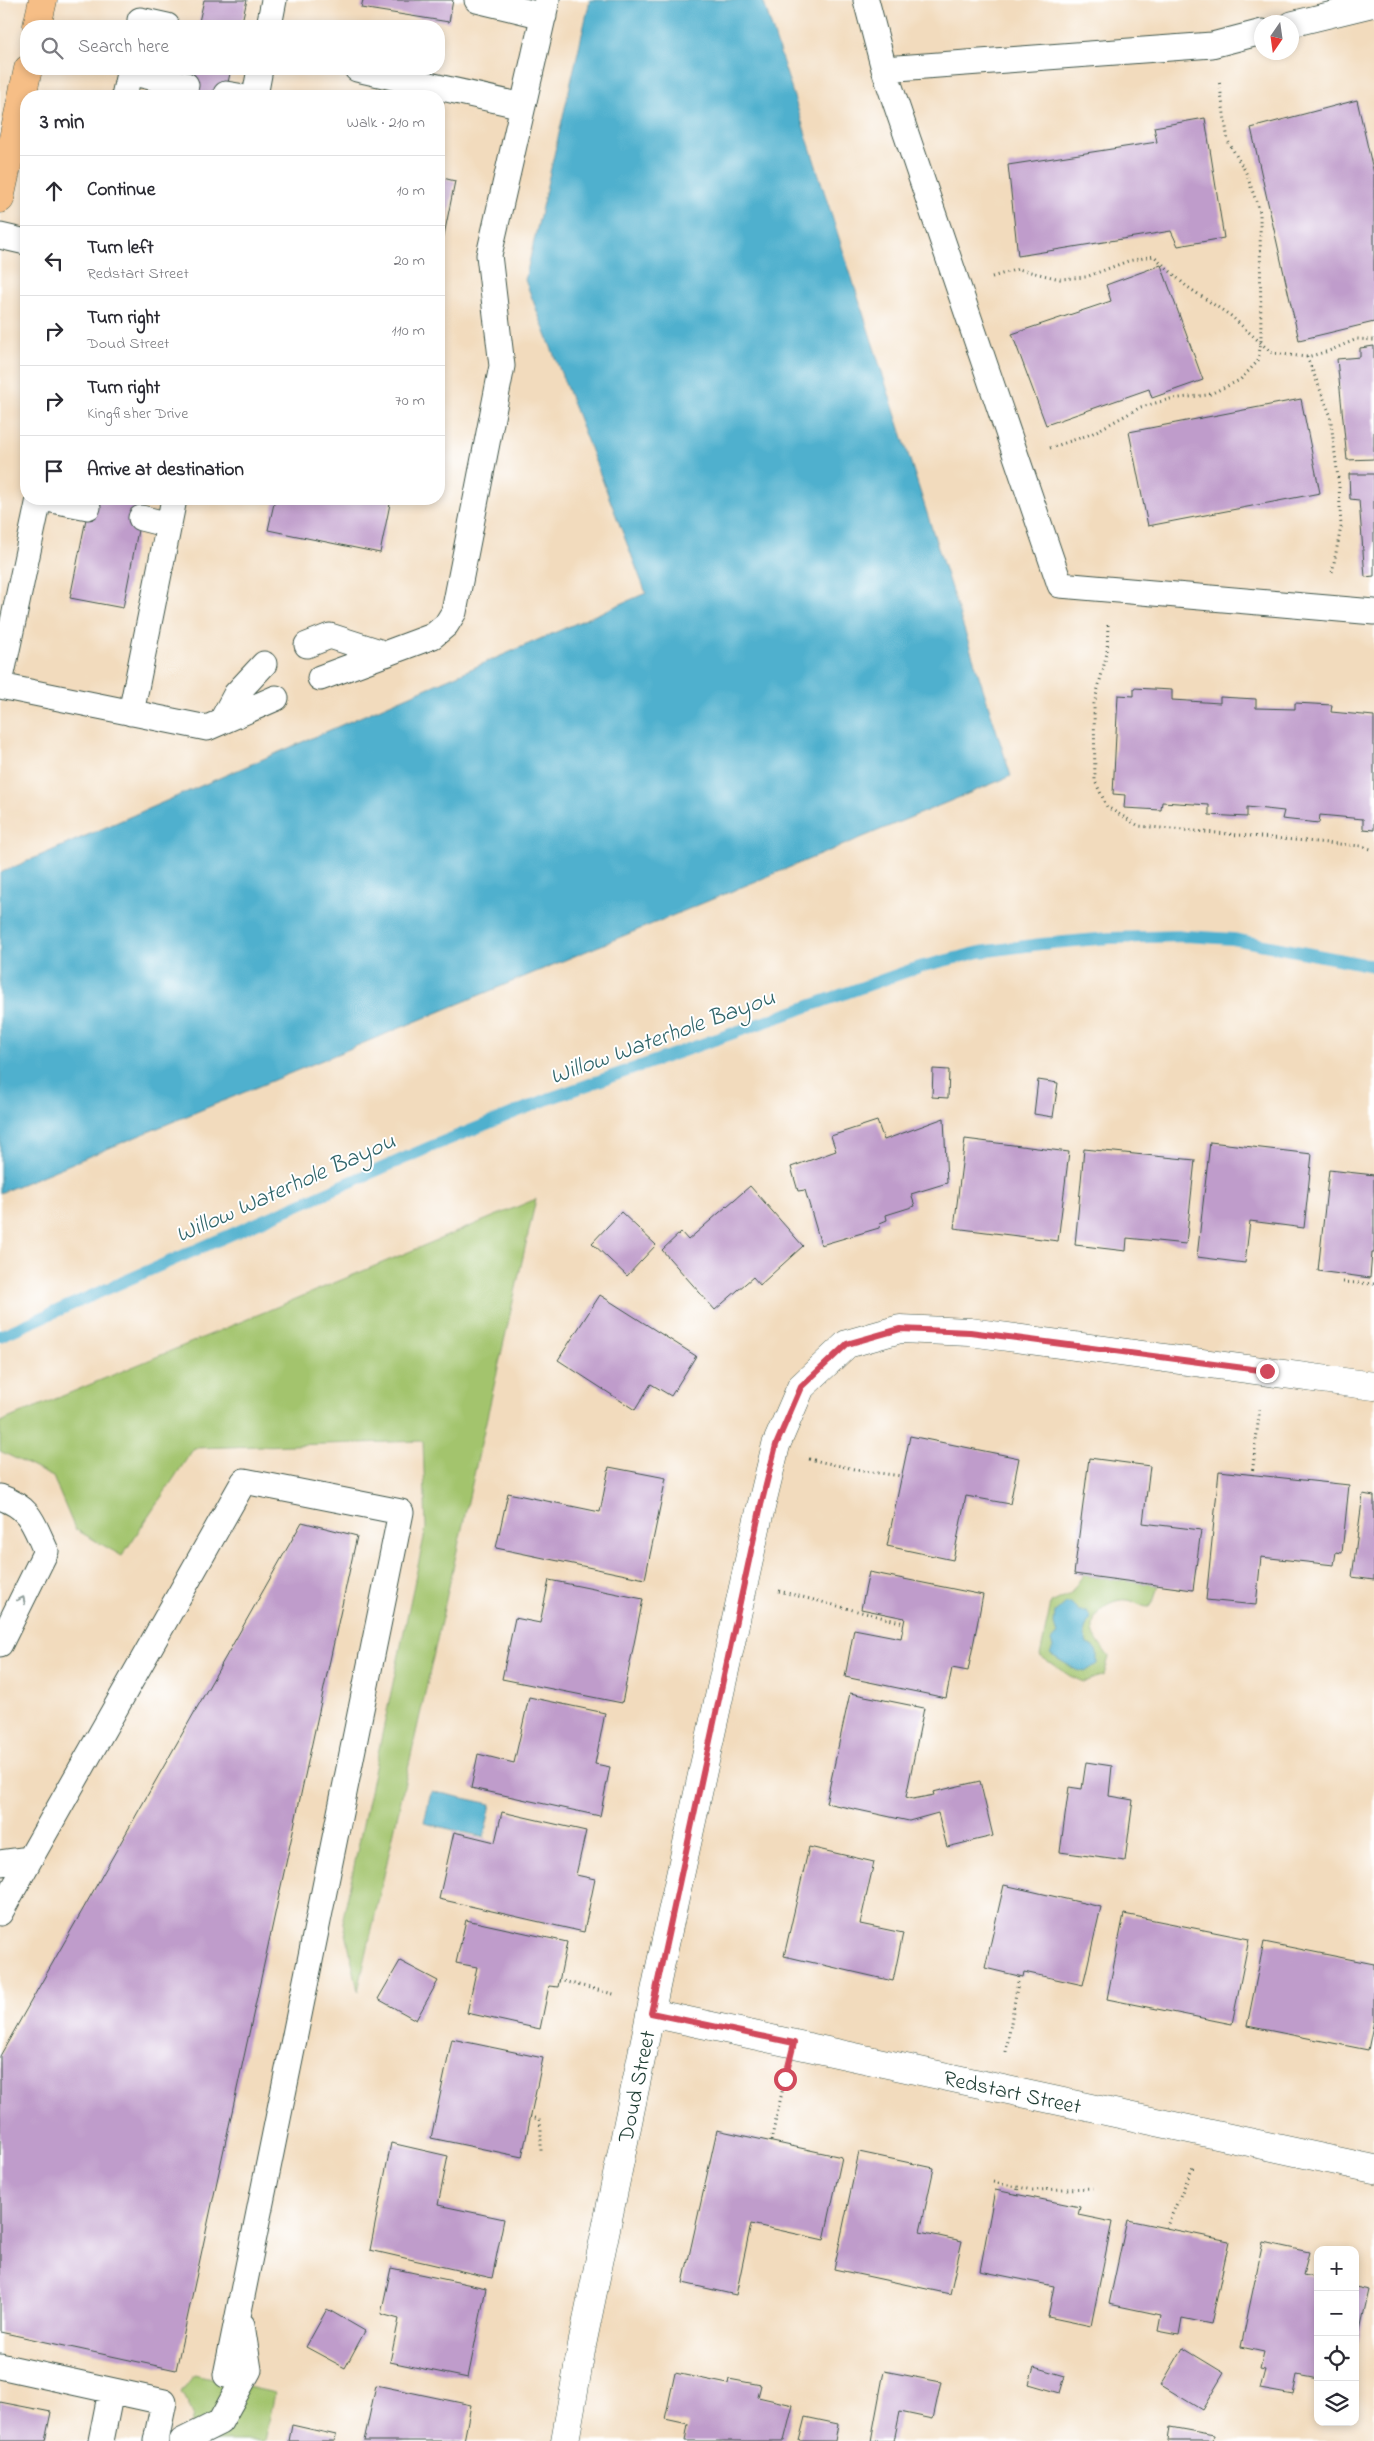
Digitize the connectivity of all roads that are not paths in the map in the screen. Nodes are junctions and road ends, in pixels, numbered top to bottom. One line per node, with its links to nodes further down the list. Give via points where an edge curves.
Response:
1 (43, 0): 8 (highway)
2 (274, 0): 10 (lane)
3 (477, 0): 6 (lane)
4 (866, 0): 13 (lane)
5 (1371, 3): 11 (lane)
6 (545, 8): 24 (lane)
7 (141, 15): 9 (lane)
8 (38, 20)
9 (153, 20)
10 (270, 20)
11 (1299, 22)
12 (1254, 34): 13 (lane, via 1212,45)
13 (884, 69): 34 (lane, via 1060,586)
14 (27, 75): 20 (highway)
15 (128, 75): 21 (lane)
16 (148, 75): 19 (lane)
17 (259, 75): 22 (lane)
18 (384, 75): 24 (lane)
19 (186, 85)
20 (23, 90)
21 (125, 90)
22 (256, 90)
23 (20, 106): 25 (highway)
24 (523, 106): 36 (lane, via 488,255 502,366 454,612 446,625 432,636)
25 (0, 199)
26 (0, 236): 27 (lane)
27 (20, 241)
28 (38, 505): 39 (lane)
29 (78, 505): 31 (lane)
30 (173, 505): 33 (lane)
31 (88, 507)
32 (141, 518): 33 (lane)
33 (169, 525): 41 (lane)
34 (1374, 612)
35 (307, 645): 36 (lane, via 330,636)
36 (386, 654): 38 (lane)
37 (264, 664): 42 (lane, via 236,694)
38 (320, 678)
39 (0, 684): 41 (lane)
40 (276, 698): 42 (lane)
41 (132, 712): 42 (lane, via 206,728)
42 (221, 722)
43 (1374, 1386): 49 (street, Doud Street, via 970,1332 900,1329 847,1344 801,1387 774,1451)
44 (0, 1497): 45 (lane, one-way to 44, via 46,1551 32,1520 18,1503)
45 (0, 1644)
46 (30, 1859): 47 (lane); 48 (lane); 51 (lane, via 244,1481 401,1512)
47 (0, 1863)
48 (0, 1913)
49 (652, 2008): 50 (street, Redstart Street, via 794,2043); 58 (street, Doud Street)
50 (1374, 2169)
51 (240, 2309): 53 (lane); 57 (lane, via 249,2370 220,2422)
52 (0, 2366): 54 (lane)
53 (226, 2375)
54 (111, 2391): 55 (lane); 56 (lane, via 164,2402)
55 (101, 2441)
56 (156, 2441)
57 (182, 2441)
58 (565, 2441)

